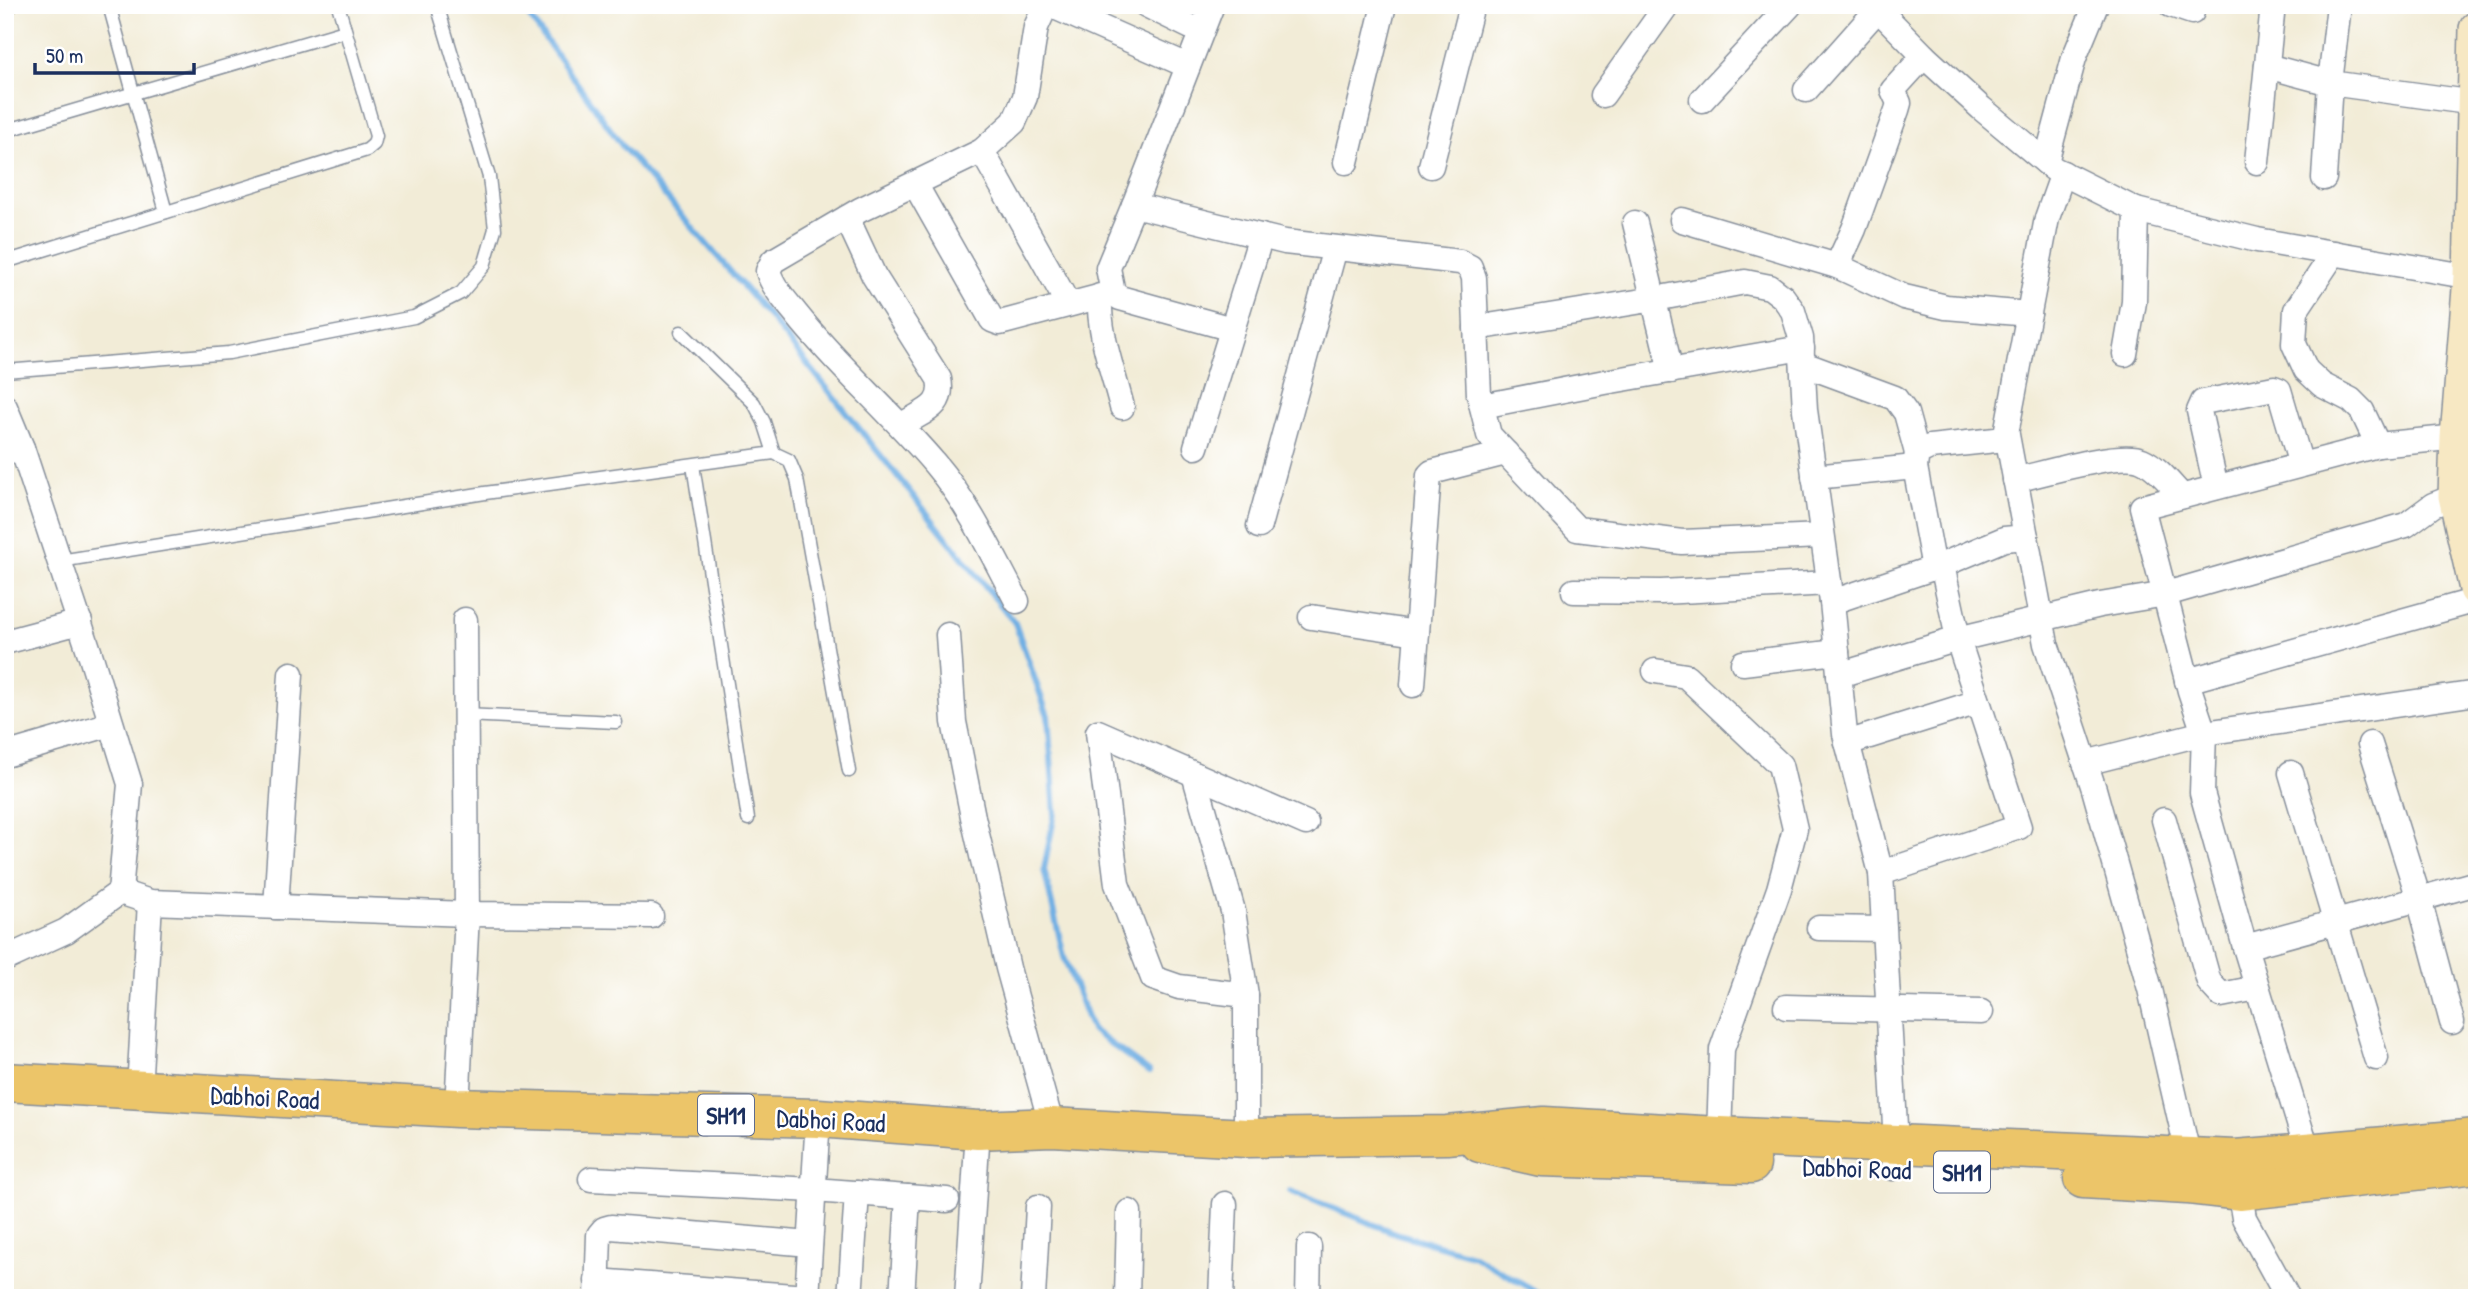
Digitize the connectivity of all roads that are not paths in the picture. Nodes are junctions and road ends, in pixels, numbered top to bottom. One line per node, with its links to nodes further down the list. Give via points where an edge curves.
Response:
1 (13, 5): 16 (lane)
2 (109, 5): 25 (lane)
3 (338, 5): 18 (lane)
4 (437, 5): 58 (lane, via 489,177 495,229 484,266 461,293 414,317 229,353)
5 (1048, 5): 21 (street); 30 (street, via 1036,27 1025,97 1014,122)
6 (1146, 5): 19 (street)
7 (1212, 5): 19 (street)
8 (1384, 5): 31 (street)
9 (1472, 5): 33 (street)
10 (1667, 5): 26 (street)
11 (1790, 5): 27 (street)
12 (2096, 5): 34 (street, via 2074,58)
13 (2273, 5): 22 (street)
14 (2339, 5): 23 (street)
15 (1876, 7): 20 (street); 24 (street)
16 (5, 8)
17 (2477, 29): 28 (street)
18 (345, 31): 25 (lane); 39 (lane, via 374,126 374,144 367,150)
19 (1201, 32): 21 (street)
20 (1924, 55): 34 (street); 47 (street, via 1893,90 1897,110)
21 (1188, 66): 37 (street)
22 (2267, 66): 23 (street); 32 (street)
23 (2330, 83): 28 (street); 35 (street)
24 (1806, 90)
25 (133, 93): 29 (lane); 39 (lane)
26 (1603, 95)
27 (1702, 100)
28 (2475, 103): 48 (street)
29 (5, 131)
30 (982, 150): 36 (street); 51 (street)
31 (1346, 162)
32 (2257, 162)
33 (1431, 166)
34 (2054, 168): 38 (street); 52 (street)
35 (2324, 178)
36 (915, 184): 40 (street); 51 (street, via 992,320 1000,323)
37 (1134, 205): 43 (street); 49 (street, via 1108,268)
38 (2136, 210): 45 (street, via 2257,240); 56 (street, via 2134,302)
39 (166, 212): 46 (lane)
40 (847, 218): 63 (street, via 874,276 939,379 942,392 938,402); 63 (street, via 773,261 768,271 771,282 813,335)
41 (1682, 220): 47 (street)
42 (1635, 223): 50 (street)
43 (1261, 236): 44 (street); 54 (street)
44 (1335, 248): 53 (street, via 1460,262 1470,267 1475,278); 79 (street)
45 (2334, 253): 48 (street); 66 (street, via 2296,310 2294,344 2306,370 2362,411)
46 (5, 262)
47 (1837, 266): 52 (street, via 1904,297 1946,307)
48 (2474, 277): 65 (street)
49 (1107, 294): 51 (street); 54 (street); 62 (street, via 1099,314)
50 (1655, 299): 53 (street); 57 (street, via 1745,282 1770,287 1793,311); 59 (street)
51 (1068, 304)
52 (2029, 314): 64 (street)
53 (1476, 328): 60 (street)
54 (1232, 329): 67 (street)
55 (681, 332): 69 (lane, via 754,403)
56 (2125, 354)
57 (1802, 356): 59 (street); 71 (street, via 1895,398 1906,413); 74 (street)
58 (5, 371)
59 (1671, 371): 60 (street)
60 (1482, 406): 70 (street, via 1489,435)
61 (5, 407): 68 (street)
62 (1122, 407)
63 (902, 425): 89 (street, via 968,510)
64 (2007, 435): 71 (street, via 1998,442 1930,447); 75 (street)
65 (2458, 437): 66 (street); 78 (street)
66 (2378, 445): 73 (street)
67 (1196, 447)
68 (14, 450): 82 (street)
69 (774, 453): 72 (lane); 114 (lane, via 789,460 797,479)
70 (1506, 453): 80 (street, via 1577,529 1682,542); 94 (street, via 1429,475)
71 (1916, 460): 74 (street); 83 (street)
72 (693, 465): 82 (lane); 117 (lane)
73 (2301, 465): 76 (street); 76 (street, via 2279,390 2203,402 2199,411)
74 (1814, 477): 80 (street)
75 (2015, 480): 77 (street, via 2121,456 2141,459); 81 (street)
76 (2216, 487): 77 (street)
77 (2182, 496): 87 (street, via 2142,507)
78 (2456, 496): 84 (street); 87 (street, via 2433,505 2406,525)
79 (1259, 526)
80 (1822, 536): 86 (street)
81 (2026, 537): 83 (street, via 2004,538); 91 (street)
82 (60, 561): 93 (street)
83 (1938, 566): 86 (street); 96 (street)
84 (2477, 589)
85 (1574, 592): 86 (street)
86 (1831, 593): 99 (street)
87 (2166, 594): 91 (street); 102 (street)
88 (2477, 600): 102 (street)
89 (1017, 601)
90 (1311, 617): 94 (street)
91 (2041, 618): 96 (street); 113 (street)
92 (465, 620): 106 (street)
93 (80, 622): 97 (street); 108 (street)
94 (1417, 633): 103 (street)
95 (948, 635): 144 (street, via 954,722 973,817)
96 (1958, 639): 99 (street); 105 (street)
97 (5, 642)
98 (1743, 663): 99 (street)
99 (1838, 664): 110 (street)
100 (1655, 671): 147 (street, via 1686,676 1780,765 1795,829 1779,889 1722,1049)
101 (291, 674): 125 (street)
102 (2187, 681): 109 (street)
103 (1413, 685)
104 (2477, 693): 109 (street)
105 (1978, 702): 110 (street); 120 (street, via 2019,827)
106 (465, 715): 107 (lane); 126 (street)
107 (616, 722)
108 (111, 723): 112 (street); 122 (street, via 130,785)
109 (2204, 733): 113 (street); 131 (street, via 2202,793)
110 (1847, 743): 120 (street)
111 (2370, 744): 123 (street)
112 (5, 755)
113 (2085, 763): 152 (street, via 2150,989)
114 (849, 771)
115 (2291, 773): 128 (street)
116 (1194, 774): 119 (street); 134 (street, via 1233,911); 134 (street, via 1098,732 1117,884 1153,978 1179,987)
117 (748, 818)
118 (2164, 820): 133 (street, via 2209,982 2221,995)
119 (1306, 823)
120 (1881, 873): 130 (street)
121 (2477, 883): 123 (street)
122 (120, 892): 124 (street); 132 (street, via 66,931)
123 (2419, 899): 128 (street); 138 (street)
124 (150, 902): 125 (street); 141 (street)
125 (276, 906): 126 (street)
126 (467, 914): 127 (street); 142 (street)
127 (651, 916)
128 (2337, 922): 131 (street); 139 (street)
129 (1819, 928): 130 (street)
130 (1884, 929): 136 (street)
131 (2245, 947): 133 (street)
132 (5, 959)
133 (2257, 988): 150 (street)
134 (1246, 995): 148 (street)
135 (1786, 1007): 136 (street)
136 (1887, 1010): 137 (street); 151 (street)
137 (1982, 1012)
138 (2452, 1023)
139 (2376, 1058)
140 (5, 1082): 141 (main road, Dabhoi Road / SH11)
141 (139, 1090): 142 (main road, Dabhoi Road / SH11)
142 (457, 1108): 143 (main road, Dabhoi Road / SH11)
143 (818, 1118): 145 (main road, Dabhoi Road / SH11); 156 (street)
144 (1052, 1127): 145 (main road, Dabhoi Road / SH11); 148 (main road, Dabhoi Road / SH11)
145 (978, 1130): 169 (street)
146 (1447, 1135): 147 (main road, Dabhoi Road / SH11, via 1544,1126); 148 (main road, Dabhoi Road / SH11); 151 (main road, Dabhoi Road / SH11, via 1541,1157)
147 (1719, 1136): 151 (main road, Dabhoi Road / SH11)
148 (1246, 1138)
149 (2477, 1138): 150 (main road, Dabhoi Road / SH11)
150 (2308, 1153): 154 (main road, Dabhoi Road / SH11)
151 (1895, 1156): 152 (main road, Dabhoi Road / SH11); 154 (main road, Dabhoi Road / SH11, via 2187,1185)
152 (2189, 1158): 154 (main road, Dabhoi Road / SH11)
153 (2477, 1164): 154 (main road, Dabhoi Road / SH11)
154 (2237, 1175): 174 (street, via 2244,1218)
155 (591, 1179): 156 (street)
156 (814, 1190): 157 (street); 163 (street)
157 (857, 1193): 158 (street); 167 (street)
158 (908, 1197): 159 (street); 168 (street)
159 (947, 1200)
160 (1225, 1204): 172 (street)
161 (1038, 1207): 170 (street)
162 (1129, 1212): 171 (street)
163 (810, 1244): 165 (street, via 611,1227 599,1235); 166 (street)
164 (1309, 1247): 173 (street)
165 (597, 1289): 166 (street)
166 (807, 1297)
167 (850, 1298)
168 (901, 1298)
169 (967, 1298)
170 (1033, 1298)
171 (1127, 1298)
172 (1221, 1298)
173 (1308, 1298)
174 (2288, 1298)

